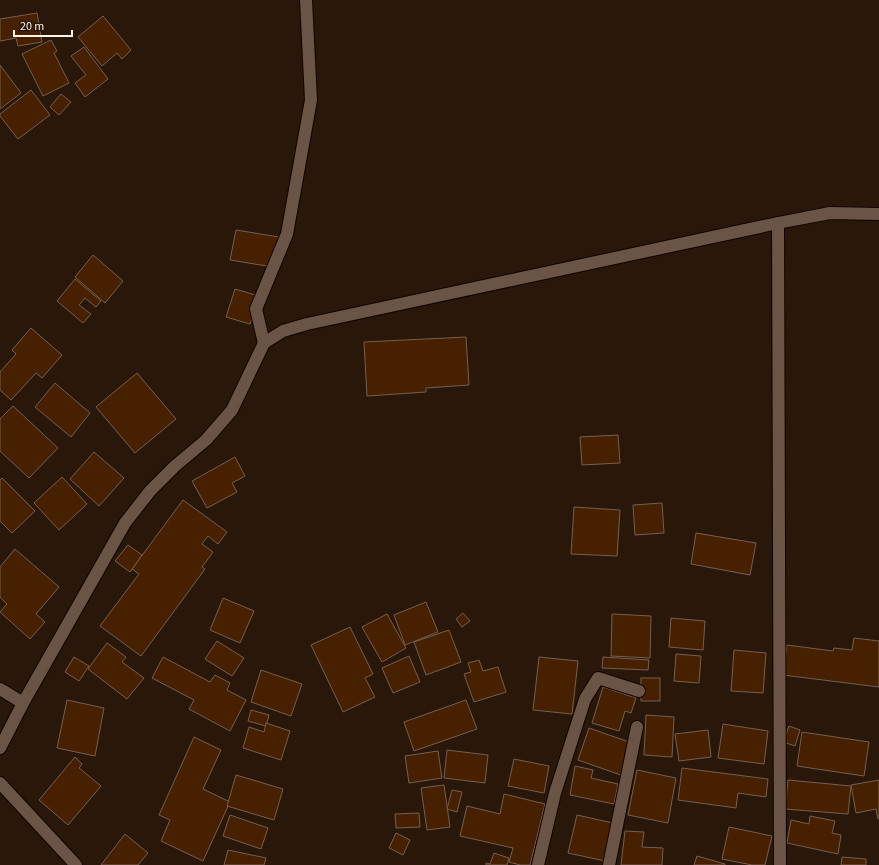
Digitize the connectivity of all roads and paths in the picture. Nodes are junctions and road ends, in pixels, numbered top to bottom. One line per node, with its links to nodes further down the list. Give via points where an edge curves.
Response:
1 (306, 0): 4 (street, via 311,100 287,234 256,309)
2 (879, 214): 3 (street, via 830,213)
3 (778, 223): 4 (street, via 307,324 283,331); 14 (street)
4 (264, 343): 7 (street, via 232,410 206,440 175,466 150,492 125,523)
5 (0, 689): 7 (street)
6 (639, 692): 12 (street, via 598,678 585,699 555,793)
7 (23, 703): 9 (street)
8 (637, 728): 13 (street)
9 (0, 748)
10 (0, 783): 11 (street)
11 (76, 865)
12 (538, 865)
13 (609, 865)
14 (780, 865)

